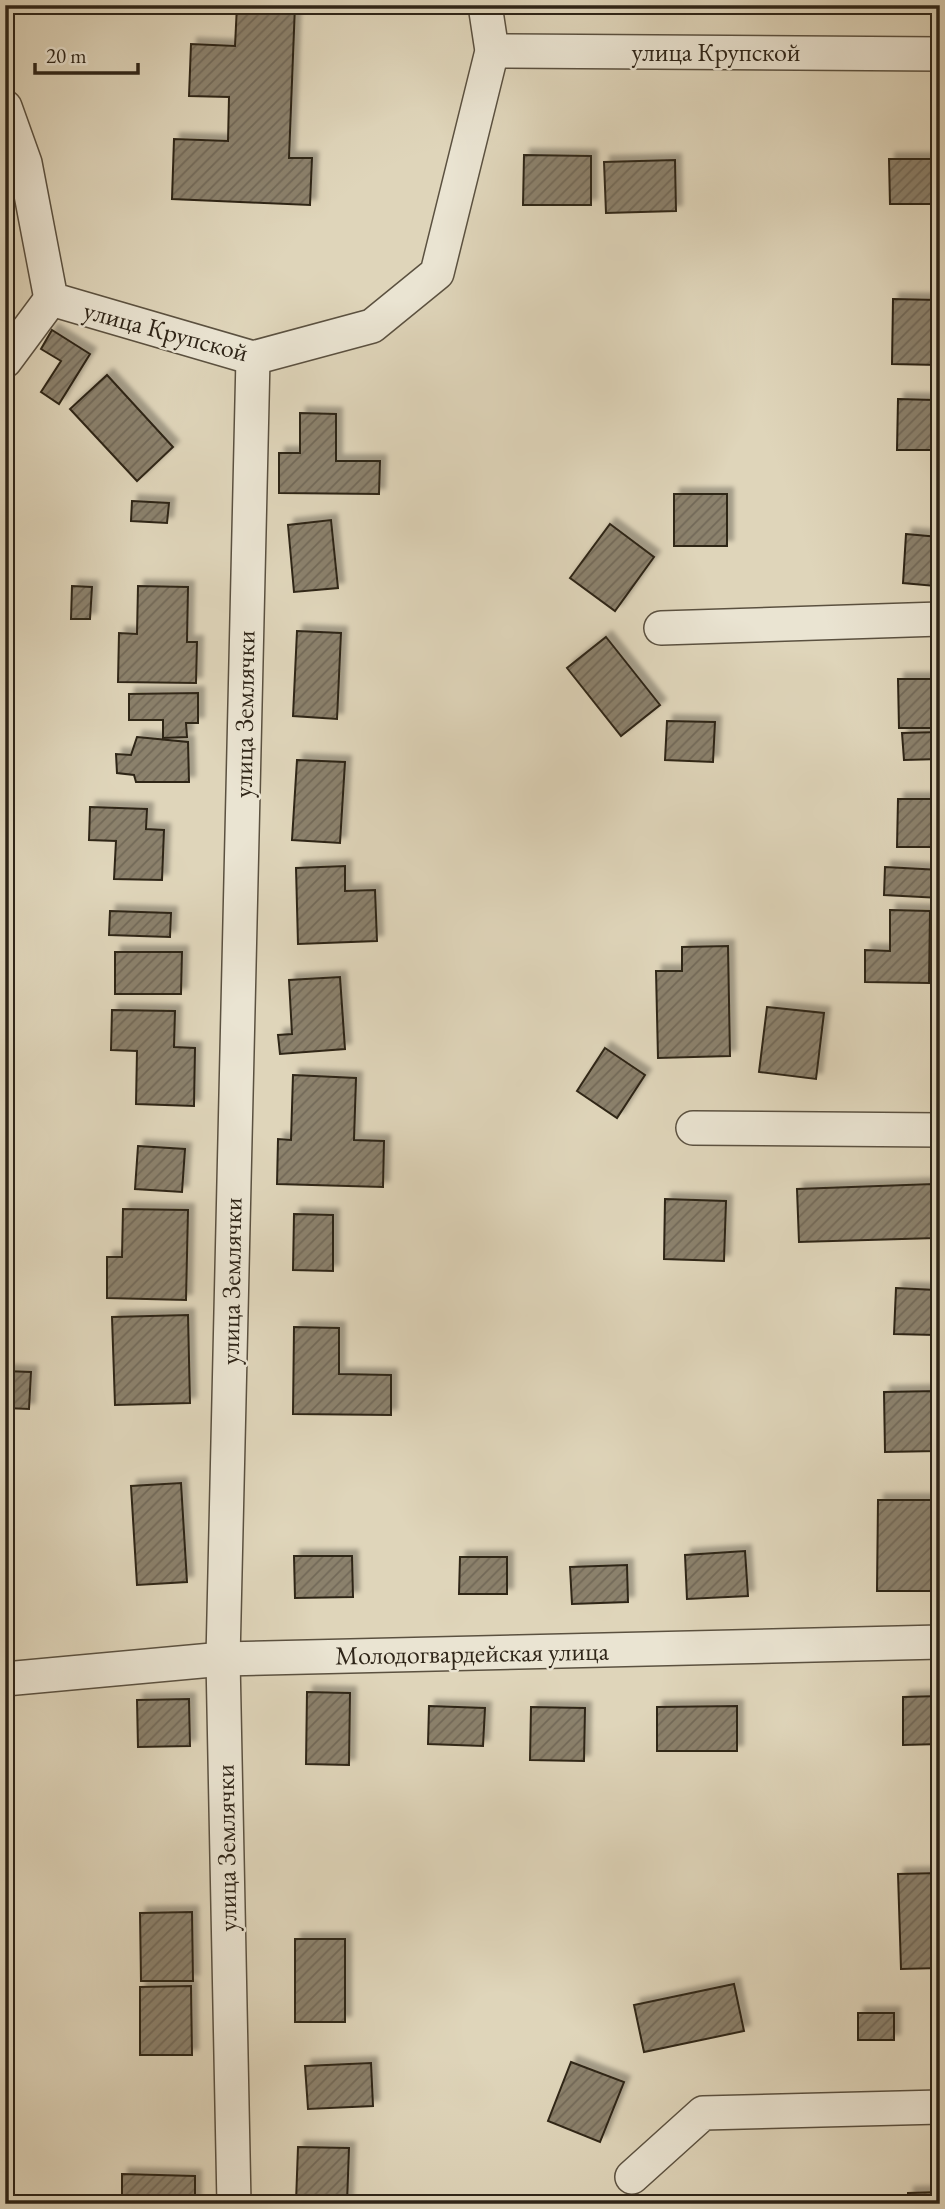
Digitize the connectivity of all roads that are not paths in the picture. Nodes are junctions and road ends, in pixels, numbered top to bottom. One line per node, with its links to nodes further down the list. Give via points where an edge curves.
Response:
1 (485, 5): 2 (street, улица Крупской)
2 (492, 51): 3 (street, улица Крупской); 6 (street, улица Крупской, via 437,273 372,326)
3 (940, 54)
4 (5, 107): 5 (street, улица Крупской, via 25,163)
5 (51, 299): 6 (street, улица Крупской); 7 (street)
6 (253, 358): 13 (street, улица Землячки)
7 (5, 360)
8 (940, 619): 9 (street)
9 (661, 628)
10 (693, 1128): 11 (street)
11 (940, 1130)
12 (940, 1642): 13 (street, Молодогвардейская улица)
13 (223, 1658): 14 (street, Молодогвардейская улица); 17 (street, улица Землячки)
14 (5, 1679)
15 (940, 2107): 16 (street, via 703,2113)
16 (632, 2177)
17 (234, 2204)

